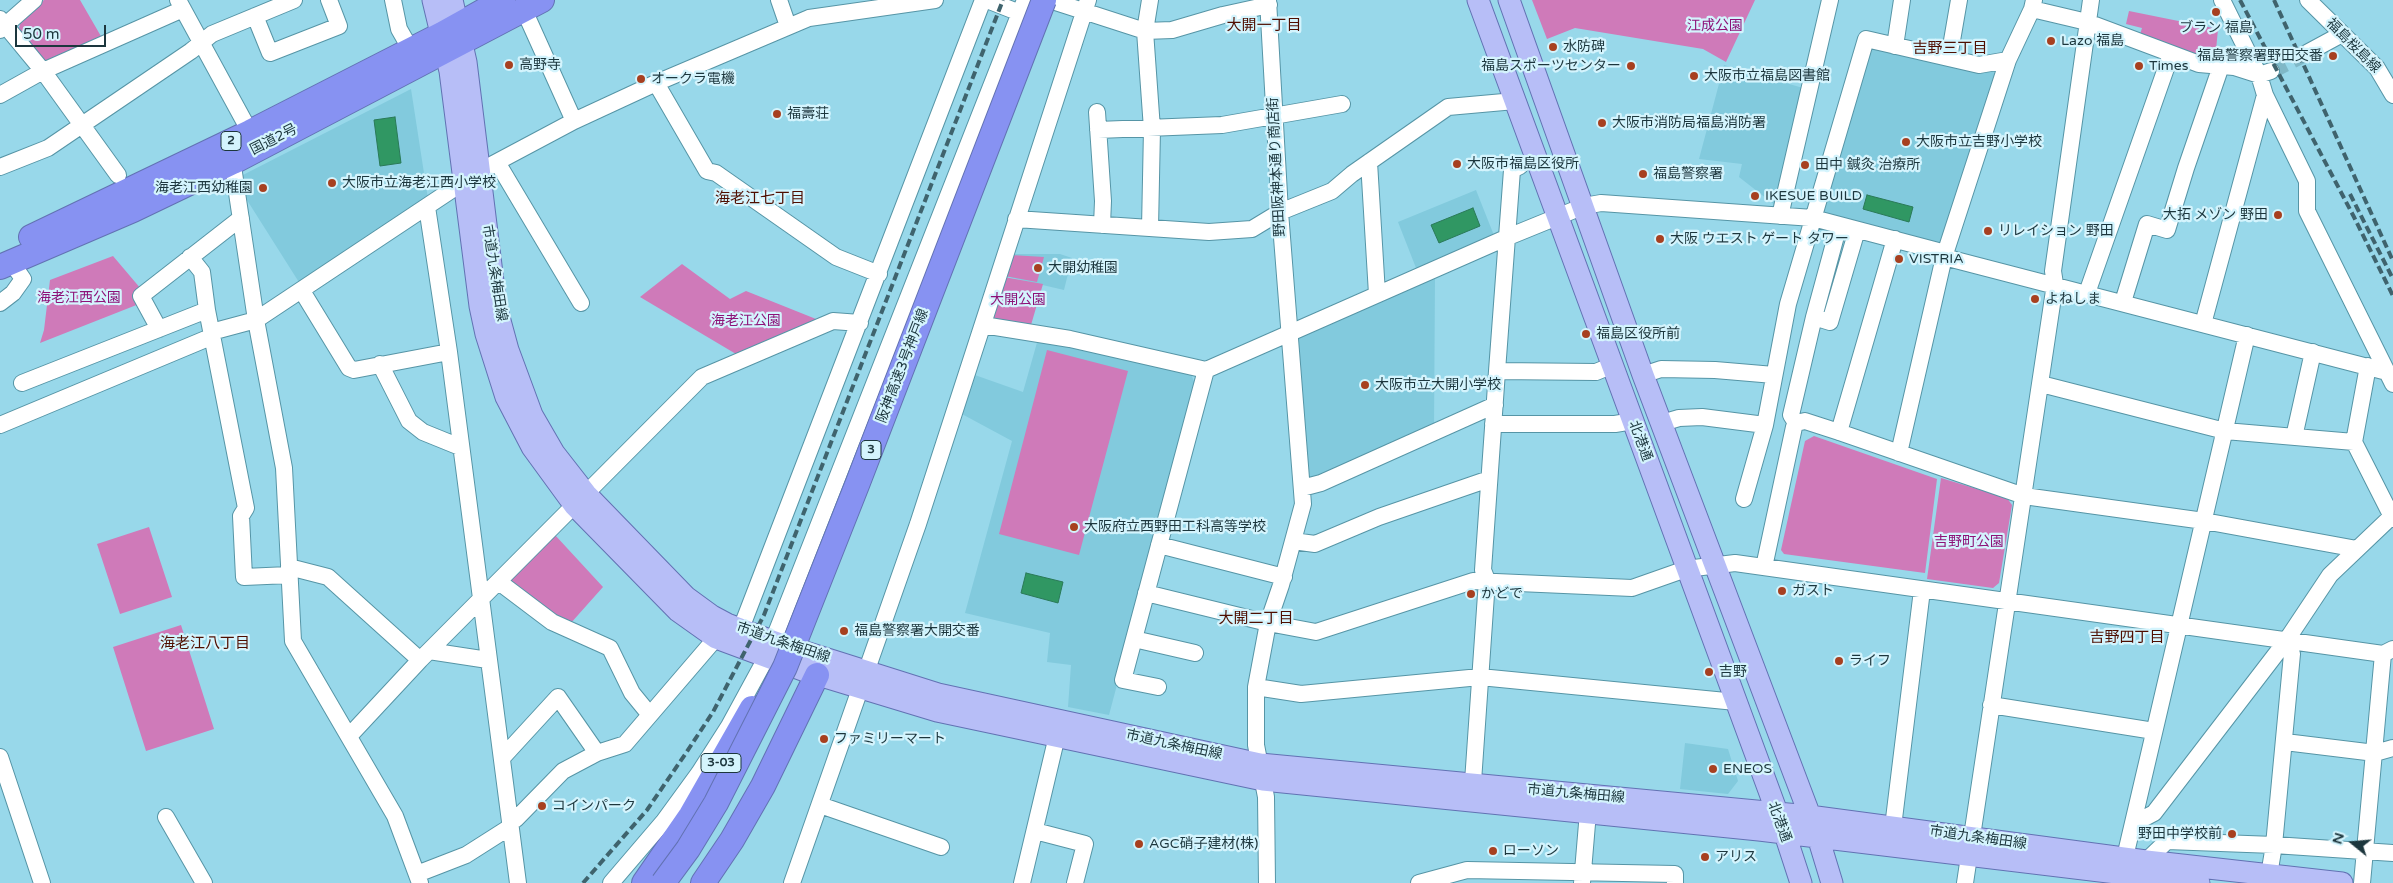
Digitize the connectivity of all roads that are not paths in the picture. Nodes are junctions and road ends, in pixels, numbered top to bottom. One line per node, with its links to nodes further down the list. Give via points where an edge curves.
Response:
1 (34, 0): 31 (street)
2 (294, 0): 25 (street)
3 (329, 0): 29 (street, via 339,26 270,53)
4 (393, 0): 38 (street, via 399,29)
5 (434, 0): 35 (main road, 市道九条梅田線)
6 (452, 0): 35 (main road, 市道九条梅田線)
7 (779, 0): 32 (street)
8 (935, 0): 32 (street, via 809,18)
9 (985, 0): 28 (street); 82 (street)
10 (1044, 0): 203 (highway, 阪神高速3号神戸線 / 3, bridge, via 858,485 784,667 716,803)
11 (1049, 0): 27 (street)
12 (1061, 0): 204 (highway, 阪神高速3号神戸線 / 3, via 799,673 730,809)
13 (1150, 0): 33 (street)
14 (1478, 0): 50 (main road, 北港通)
15 (1830, 0): 68 (street)
16 (1902, 0): 37 (street)
17 (1959, 0): 41 (street)
18 (2091, 0): 30 (street)
19 (2222, 0): 45 (street)
20 (2308, 0): 34 (street, 福島桜島線)
21 (1512, 1): 65 (main road, 北港通)
22 (523, 3): 35 (highway, 国道2号 / 2); 55 (street)
23 (1268, 3): 33 (street, via 1172,30); 53 (street, 野田阪神本通り商店街)
24 (180, 4): 36 (street); 44 (street)
25 (276, 4): 29 (street)
26 (2033, 5): 30 (street); 42 (street)
27 (1086, 6): 33 (street); 72 (street)
28 (1022, 7): 151 (street)
29 (255, 16): 36 (street, via 212,34)
30 (2087, 22): 39 (street); 83 (street, via 2053,271)
31 (2, 25): 44 (street)
32 (788, 26): 46 (street)
33 (1145, 31): 57 (street)
34 (2342, 34): 40 (street); 49 (street, 福島桜島線, via 2377,68)
35 (452, 38): 38 (highway, 国道2号 / 2); 62 (main road, 市道九条梅田線); 81 (highway, 国道2号 / 2, via 224,166 133,210)
36 (202, 42): 54 (street); 56 (street)
37 (1895, 46): 41 (street); 71 (street, via 1866,39)
38 (411, 50): 81 (highway, 国道2号 / 2, via 128,193)
39 (2171, 54): 43 (street, via 2199,64); 85 (street)
40 (2304, 54)
41 (1949, 58): 42 (street, via 1979,64)
42 (2008, 60): 79 (street)
43 (2221, 66): 45 (street); 87 (street, via 2167,230 2147,224)
44 (43, 71): 47 (street); 56 (street)
45 (2265, 73): 48 (street)
46 (656, 83): 55 (street); 82 (street, via 707,171 716,173 836,257)
47 (0, 95)
48 (2265, 95): 94 (street); 109 (street, via 2307,181 2307,211)
49 (2393, 95)
50 (1515, 101): 59 (street, via 1448,107); 69 (main road, 北港通)
51 (1342, 104): 53 (street)
52 (1097, 112): 58 (street)
53 (1274, 117): 57 (street, via 1222,125); 67 (street, 野田阪神本通り商店街)
54 (244, 121)
55 (574, 121): 62 (street)
56 (83, 126): 61 (street, via 48,148); 64 (street)
57 (1152, 129): 58 (street); 75 (street)
58 (1098, 130): 73 (street)
59 (1369, 162): 67 (street, via 1332,190); 86 (street)
60 (1520, 166): 77 (street, via 1512,170)
61 (0, 167)
62 (481, 171): 66 (street); 89 (street); 129 (main road, 市道九条梅田線, via 480,306 499,375 506,397 532,447)
63 (234, 173): 70 (street)
64 (118, 175)
65 (1584, 206): 68 (street, via 1601,202); 69 (street); 108 (main road, 北港通)
66 (427, 207): 84 (street); 100 (street)
67 (1280, 212): 75 (street, via 1252,229 1209,232); 97 (street, 野田阪神本通り商店街)
68 (1780, 216): 71 (street)
69 (1557, 217): 77 (street); 103 (main road, 北港通)
70 (240, 218): 80 (street); 92 (street)
71 (1812, 218): 74 (street); 107 (street, via 1788,304)
72 (1016, 219): 73 (street); 95 (street)
73 (1102, 225): 75 (street)
74 (1839, 225): 76 (street); 91 (street)
75 (1150, 228)
76 (1857, 230): 78 (street); 91 (street, via 1830,322)
77 (1508, 237): 86 (street); 106 (street)
78 (1895, 240): 79 (street, via 1938,251); 120 (street)
79 (1944, 257): 83 (street); 124 (street)
80 (190, 258): 90 (street, via 202,272); 96 (street, via 141,296)
81 (4, 260): 88 (street, via 23,279)
82 (879, 274): 93 (street)
83 (2055, 284): 85 (street); 111 (street)
84 (302, 291): 92 (street); 102 (street, via 348,367 354,370)
85 (2087, 293): 87 (street)
86 (1377, 294): 97 (street)
87 (2123, 302): 94 (street)
88 (0, 303)
89 (581, 303)
90 (207, 310): 96 (street); 99 (street)
91 (1814, 317): 115 (street, via 1792,415)
92 (256, 320): 99 (street, via 216,332); 138 (street, via 284,468)
93 (860, 323): 129 (street, via 834,321 702,377); 148 (street)
94 (2203, 324): 98 (street)
95 (983, 325): 105 (street, via 1070,339); 158 (street)
96 (158, 329): 110 (street)
97 (1288, 334): 105 (street); 126 (street, 野田阪神本通り商店街)
98 (2247, 335): 101 (street); 119 (street)
99 (213, 336): 117 (street); 138 (street, via 246,508 242,516 244,577)
100 (449, 352): 102 (street); 123 (street)
101 (2313, 352): 104 (street); 121 (street)
102 (380, 364): 123 (street, via 410,420 423,432)
103 (1613, 366): 106 (street, via 1596,372); 113 (main road, 北港通)
104 (2368, 366): 109 (street); 122 (street)
105 (1206, 370): 133 (street)
106 (1497, 371): 112 (street)
107 (1774, 374): 108 (street, via 1661,369); 118 (street)
108 (1643, 375): 114 (main road, 北港通)
109 (2390, 378)
110 (22, 383)
111 (2041, 384): 119 (street); 127 (street)
112 (1494, 405): 116 (street); 126 (street, via 1320,483)
113 (1633, 421): 116 (street, via 1615,424); 137 (main road, 北港通)
114 (1662, 423): 118 (street, via 1702,417); 135 (main road, 北港通)
115 (1796, 423): 120 (street, via 1805,422); 136 (street)
116 (1493, 424): 125 (street)
117 (0, 425)
118 (1765, 425): 128 (street)
119 (2225, 431): 121 (street); 131 (street)
120 (1838, 432): 124 (street)
121 (2294, 437): 122 (street)
122 (2354, 442): 130 (street)
123 (460, 447): 144 (street)
124 (1899, 453): 127 (street)
125 (1490, 479): 132 (street, via 1379,517 1315,544); 140 (street, via 1483,570)
126 (1302, 488): 132 (street, 野田阪神本通り商店街, via 1303,504)
127 (2024, 496): 131 (street); 145 (street)
128 (1744, 499)
129 (580, 500): 141 (street); 148 (main road, 市道九条梅田線, via 678,610)
130 (2392, 517): 134 (street)
131 (2204, 521): 134 (street); 147 (street)
132 (1294, 541): 139 (street, 野田阪神本通り商店街)
133 (1160, 545): 139 (street); 143 (street)
134 (2357, 550): 150 (street, via 2330,576)
135 (1715, 564): 136 (street); 137 (street); 178 (main road, 北港通)
136 (1764, 567): 142 (street)
137 (1686, 569): 140 (street, via 1632,588); 161 (main road, 北港通)
138 (289, 571): 154 (street, via 328,577); 165 (street, via 293,642)
139 (1284, 577): 146 (street, 野田阪神本通り商店街)
140 (1486, 580): 146 (street, via 1473,581 1316,632); 157 (street)
141 (499, 582): 144 (street); 163 (street, via 552,622 610,648 632,693)
142 (1922, 590): 145 (street); 182 (street)
143 (1146, 593): 146 (street); 149 (street)
144 (480, 601): 154 (street); 155 (street)
145 (2007, 603): 147 (street); 162 (street)
146 (1268, 623): 160 (street, 野田阪神本通り商店街)
147 (2179, 626): 150 (street); 164 (street)
148 (730, 638): 151 (main road, 市道九条梅田線); 163 (street)
149 (1134, 638): 153 (street); 159 (street, via 1123,680)
150 (2286, 641): 152 (street); 167 (street, via 2292,654); 181 (street, via 2154,813)
151 (775, 651): 156 (main road, 市道九条梅田線); 158 (main road, 市道九条梅田線); 201 (street, via 699,773 664,821); 202 (highway, 3-03, via 751,712 691,815)
152 (2388, 652): 169 (street)
153 (1195, 653)
154 (424, 656): 155 (street); 165 (street)
155 (488, 660): 172 (street)
156 (817, 675): 158 (main road, 市道九条梅田線); 205 (highway, via 786,742 732,840)
157 (1480, 678): 160 (street, via 1301,694); 161 (street); 174 (street)
158 (864, 680): 166 (main road, 市道九条梅田線, via 937,711); 173 (main road, 市道九条梅田線, via 938,694); 175 (street)
159 (1158, 687)
160 (1256, 688): 173 (street, 野田阪神本通り商店街, via 1256,745)
161 (1736, 702): 177 (main road, 北港通)
162 (1991, 705): 164 (street); 186 (street)
163 (650, 715): 170 (street, via 625,744)
164 (2154, 731): 181 (street)
165 (348, 735): 196 (street, via 396,816)
166 (1057, 736): 173 (main road, 市道九条梅田線); 183 (street)
167 (2285, 742): 169 (street); 187 (street)
168 (2393, 748): 169 (street)
169 (2375, 752): 189 (street)
170 (597, 753): 172 (street, via 558,697); 180 (street, via 563,770)
171 (0, 757): 198 (street)
172 (502, 758): 180 (street)
173 (1261, 772): 174 (main road, 市道九条梅田線); 209 (street, 野田阪神本通り商店街, via 1266,797)
174 (1472, 793): 176 (main road, 市道九条梅田線); 177 (main road, 市道九条梅田線)
175 (820, 805): 188 (street); 206 (street)
176 (1588, 812): 184 (main road, 市道九条梅田線); 194 (street)
177 (1776, 812): 178 (main road, 市道九条梅田線); 184 (main road, 北港通)
178 (1809, 816): 182 (main road, 市道九条梅田線); 185 (main road, 北港通)
179 (166, 817): 199 (street)
180 (510, 824): 196 (street, via 466,855); 200 (street)
181 (2133, 824): 192 (street)
182 (1893, 826): 186 (main road, 市道九条梅田線)
183 (1035, 831): 207 (street); 208 (street, via 1085,844)
184 (1785, 834): 185 (main road, 市道九条梅田線); 212 (main road, 北港通)
185 (1818, 837): 186 (main road, 市道九条梅田線); 213 (main road, 北港通)
186 (1971, 845): 192 (main road, 市道九条梅田線); 214 (street)
187 (2274, 845): 189 (street); 191 (street, via 2167,841); 193 (street)
188 (941, 847)
189 (2366, 850): 190 (street); 217 (street)
190 (2393, 853)
191 (2146, 860): 192 (main road, 市道九条梅田線); 193 (main road, 市道九条梅田線)
192 (2125, 871): 215 (main road, 市道九条梅田線)
193 (2269, 875): 216 (main road, 市道九条梅田線)
194 (1582, 877): 195 (street); 197 (street, via 1467,870)
195 (1652, 878): 211 (street, via 1675,874)
196 (418, 879)
197 (1439, 880): 210 (street)
198 (42, 883)
199 (204, 883)
200 (518, 883)
201 (611, 883)
202 (644, 883)
203 (663, 883)
204 (683, 883)
205 (703, 883)
206 (792, 883)
207 (1022, 883)
208 (1075, 883)
209 (1267, 883)
210 (1419, 883)
211 (1675, 883)
212 (1801, 883)
213 (1832, 883)
214 (1965, 883)
215 (2199, 883)
216 (2342, 883)
217 (2362, 883)

